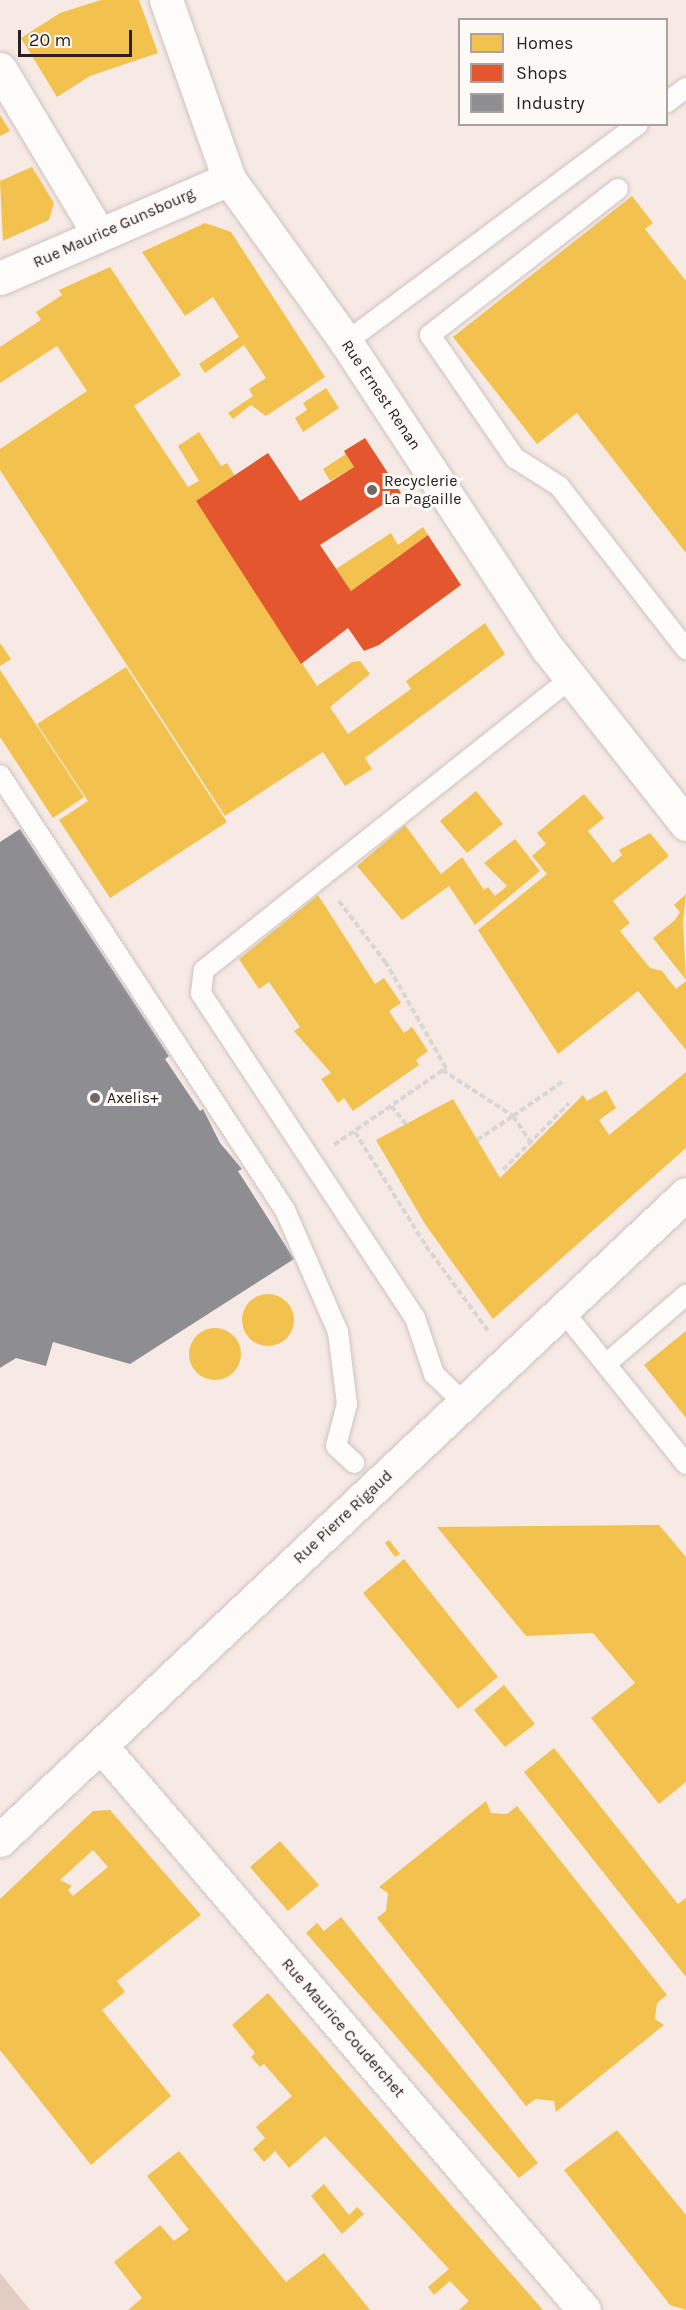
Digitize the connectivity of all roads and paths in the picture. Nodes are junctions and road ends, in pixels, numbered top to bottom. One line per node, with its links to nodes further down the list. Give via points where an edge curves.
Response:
1 (166, 0): 6 (street, Rue Ernest Renan)
2 (0, 69): 8 (street)
3 (686, 88): 4 (lane)
4 (668, 102)
5 (635, 126): 10 (lane)
6 (228, 179): 8 (street, Rue Maurice Gunsbourg); 10 (street, Rue Ernest Renan)
7 (618, 189): 11 (lane, via 430,335 434,356 515,458 559,486)
8 (98, 233): 9 (street, Rue Maurice Gunsbourg)
9 (0, 278)
10 (346, 342): 12 (street, Rue Ernest Renan)
11 (686, 649)
12 (571, 678): 14 (street, Rue Ernest Renan); 15 (lane)
13 (0, 775): 33 (lane, via 285,1210 338,1332 347,1404 336,1446)
14 (686, 824)
15 (320, 877): 16 (path, via 386,963 446,1068); 25 (lane, via 204,970 201,993)
16 (442, 1071): 19 (path); 20 (path)
17 (565, 1080): 20 (path)
18 (569, 1103): 24 (path)
19 (392, 1106): 21 (path); 22 (path)
20 (513, 1116): 23 (path); 24 (path)
21 (406, 1124)
22 (355, 1131): 25 (path); 30 (path, via 426,1246)
23 (477, 1140)
24 (530, 1141): 26 (path)
25 (312, 1161): 32 (lane, via 415,1318 434,1374)
26 (503, 1170)
27 (686, 1194): 29 (street, Rue Pierre Rigaud)
28 (686, 1295): 31 (lane)
29 (563, 1311): 31 (lane); 32 (street, Rue Pierre Rigaud)
30 (496, 1339)
31 (606, 1364): 34 (lane)
32 (464, 1403): 35 (street, Rue Pierre Rigaud)
33 (354, 1463)
34 (686, 1464)
35 (102, 1747): 36 (street, Rue Pierre Rigaud); 37 (street, Rue Maurice Couderchet)
36 (0, 1840)
37 (584, 2310)

